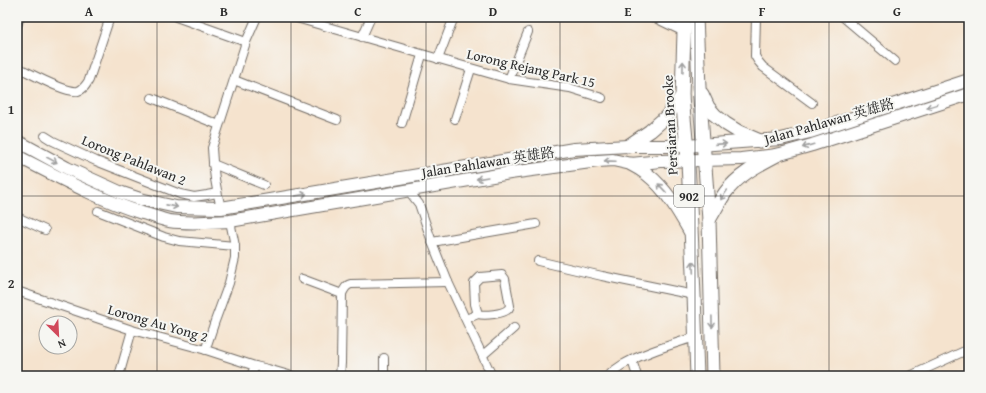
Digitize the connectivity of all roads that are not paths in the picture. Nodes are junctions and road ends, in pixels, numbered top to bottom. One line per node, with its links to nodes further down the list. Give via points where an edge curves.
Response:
1 (20, 17): 13 (street)
2 (110, 17): 21 (street, via 84,88 78,91 54,85)
3 (176, 17): 17 (street)
4 (257, 17): 17 (street)
5 (293, 17): 16 (street, Lorong Rejang Park 15)
6 (371, 17): 16 (street)
7 (454, 17): 19 (street)
8 (653, 17): 15 (street)
9 (683, 17): 15 (main road, Persiaran Brooke / 902)
10 (696, 17): 26 (main road, 902)
11 (756, 17): 31 (street, via 755,56 758,61)
12 (843, 17): 20 (street)
13 (17, 26)
14 (528, 32): 23 (street)
15 (684, 32): 28 (main road, Persiaran Brooke / 902, one-way to 15)
16 (362, 37): 18 (street, Lorong Rejang Park 15)
17 (246, 42): 24 (street)
18 (422, 54): 19 (street, Lorong Rejang Park 15); 34 (street)
19 (438, 59): 22 (street, Lorong Rejang Park 15)
20 (895, 61)
21 (17, 66)
22 (471, 69): 23 (street, Lorong Rejang Park 15); 32 (street)
23 (509, 79): 30 (street, Lorong Rejang Park 15, via 570,88)
24 (234, 80): 33 (street); 35 (street)
25 (969, 80): 37 (main road, Jalan Pahlawan 英雄路, via 810,132)
26 (699, 87): 37 (main road, via 708,107 715,115 739,132); 39 (main road, 902)
27 (969, 94): 42 (main road, Jalan Pahlawan 英雄路, one-way to 42)
28 (682, 96): 40 (main road, via 650,132); 41 (main road, Persiaran Brooke / 902)
29 (152, 98): 35 (street)
30 (602, 98)
31 (812, 103)
32 (455, 119)
33 (337, 120)
34 (402, 123)
35 (219, 125): 46 (street, via 212,148)
36 (45, 136): 51 (street, Lorong Pahlawan 2, via 180,194 194,197)
37 (760, 141): 39 (main road, Jalan Pahlawan 英雄路, one-way to 37)
38 (17, 142): 53 (main road, Jalan Pahlawan 英雄路, one-way to 53, via 67,168 140,199 176,208)
39 (703, 145): 41 (main road, Jalan Pahlawan 英雄路); 44 (main road, 902)
40 (628, 146): 41 (main road, Jalan Pahlawan 英雄路); 53 (main road, Jalan Pahlawan 英雄路, one-way to 40, via 574,149)
41 (686, 146): 45 (main road, Persiaran Brooke / 902)
42 (777, 155): 44 (main road, Jalan Pahlawan 英雄路); 56 (main road, one-way to 56, via 739,178 725,193)
43 (17, 156): 57 (main road, Jalan Pahlawan 英雄路, via 103,199 128,208 168,220 193,223)
44 (705, 160): 45 (main road, Jalan Pahlawan 英雄路); 56 (main road, 902)
45 (688, 161): 47 (main road, Jalan Pahlawan 英雄路); 60 (main road, Persiaran Brooke / 902)
46 (213, 164): 48 (street); 51 (street)
47 (631, 164): 49 (main road, Jalan Pahlawan 英雄路, one-way to 49, via 613,160 598,161); 60 (main road, one-way to 47, via 675,204 662,188 648,174)
48 (264, 185)
49 (430, 186): 50 (main road, Jalan Pahlawan 英雄路); 52 (street)
50 (408, 190): 52 (street); 57 (main road, Jalan Pahlawan 英雄路)
51 (217, 193): 53 (street)
52 (419, 204): 61 (street)
53 (221, 208)
54 (98, 211): 62 (street, via 179,241)
55 (17, 217): 59 (street)
56 (709, 220): 89 (main road, 902, one-way to 89)
57 (230, 221): 62 (street)
58 (536, 224): 61 (street)
59 (44, 230)
60 (691, 232): 68 (main road, Persiaran Brooke / 902, one-way to 60)
61 (432, 242): 65 (street)
62 (235, 246): 75 (street, via 236,258)
63 (538, 261): 68 (street)
64 (302, 279): 67 (street)
65 (448, 282): 67 (street, via 349,284); 70 (street)
66 (17, 291): 72 (street, Lorong Au Yong 2)
67 (342, 294): 83 (street)
68 (694, 295): 73 (main road, Persiaran Brooke / 902)
69 (478, 314): 69 (street, via 474,283 480,278 502,274 510,306 504,312 483,316); 70 (street)
70 (466, 319): 76 (street)
71 (514, 328): 76 (street)
72 (132, 330): 75 (street, Lorong Au Yong 2); 80 (street)
73 (695, 337): 78 (street); 88 (main road, Persiaran Brooke / 902)
74 (969, 349): 90 (street)
75 (206, 350): 79 (street, Lorong Au Yong 2)
76 (483, 355): 85 (street)
77 (384, 358): 84 (street)
78 (632, 360): 86 (street); 87 (street)
79 (255, 366): 81 (street); 82 (street, Lorong Au Yong 2)
80 (119, 376)
81 (251, 376)
82 (292, 376)
83 (340, 376)
84 (384, 376)
85 (492, 376)
86 (608, 376)
87 (636, 376)
88 (697, 376)
89 (713, 376)
90 (910, 376)

